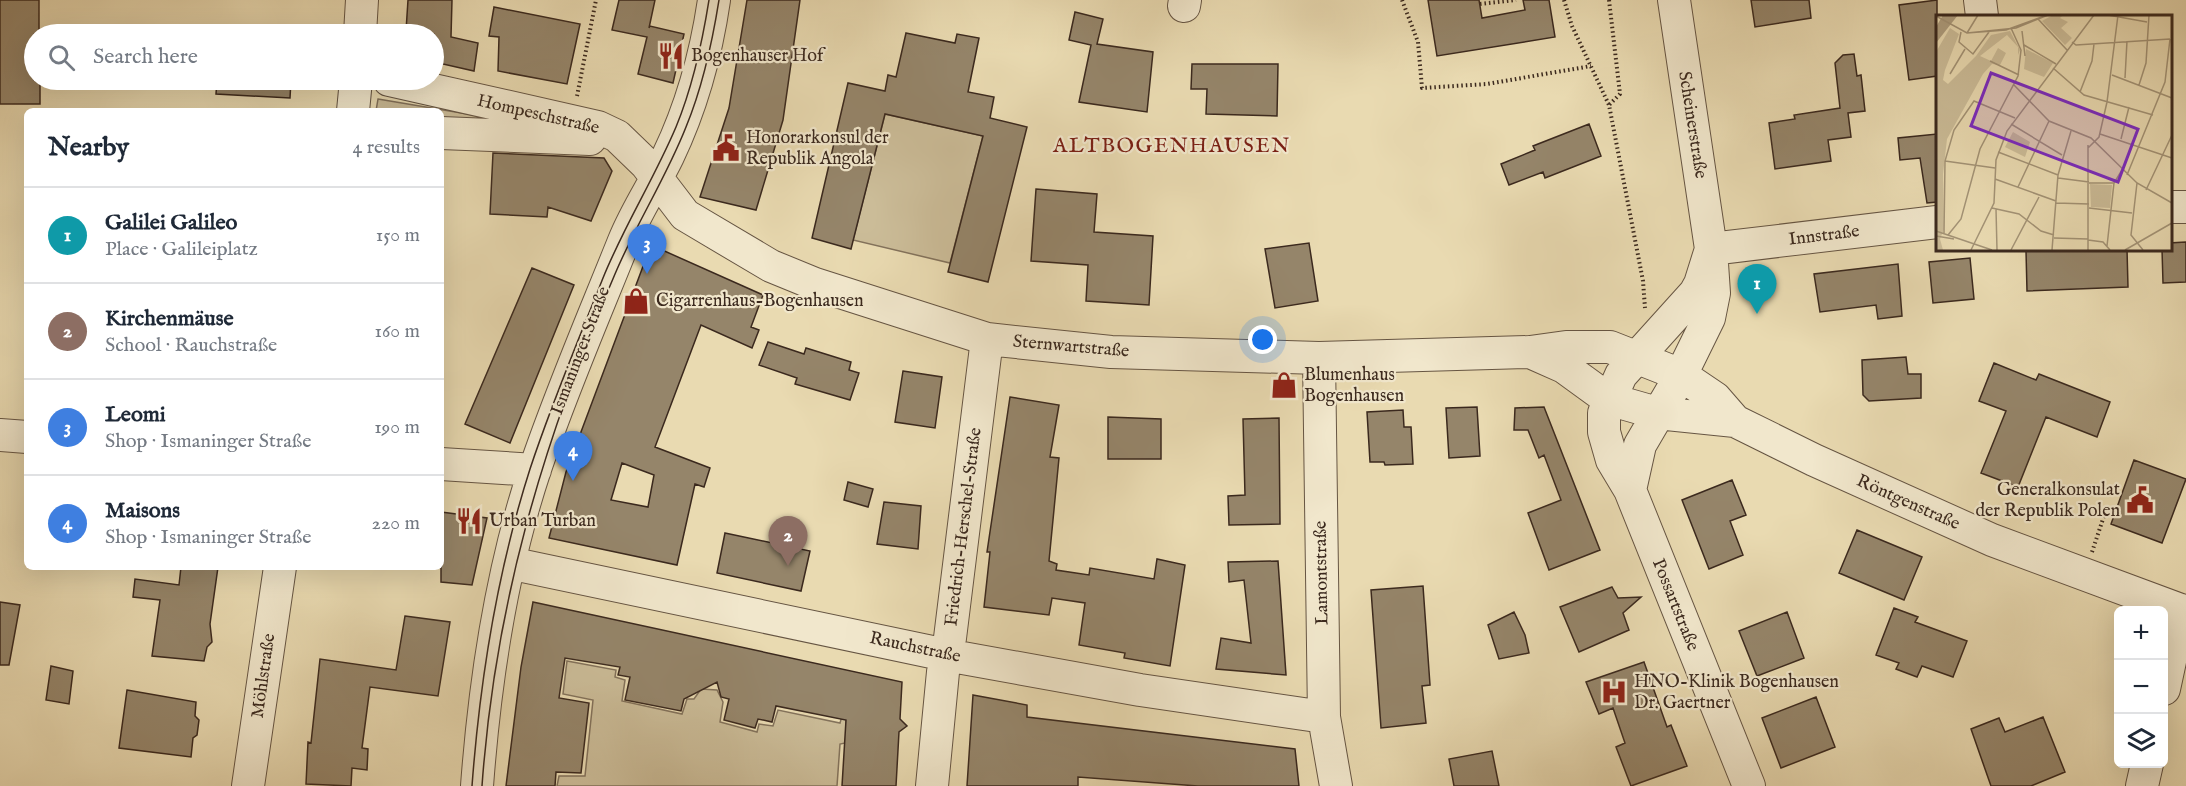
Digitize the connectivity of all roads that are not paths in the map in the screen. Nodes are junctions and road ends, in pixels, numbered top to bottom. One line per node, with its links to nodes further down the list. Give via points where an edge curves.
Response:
1 (362, 0): 6 (street)
2 (714, 0): 12 (street, Ismaninger Straße, via 698,79 681,128)
3 (1674, 0): 14 (street, Scheinerstraße)
4 (1980, 0): 5 (street)
5 (1982, 15)
6 (361, 24)
7 (355, 90): 9 (street)
8 (433, 90): 11 (street, Hompeschstraße)
9 (353, 108)
10 (444, 133): 11 (street, Hompeschstraße, via 583,140)
11 (617, 136): 12 (street, Hompeschstraße)
12 (656, 179): 15 (street, Sternwartstraße, via 685,215 771,266); 26 (street, Ismaninger Straße, via 625,239)
13 (1936, 222): 14 (street, Innstraße)
14 (1711, 249): 17 (street, via 1695,293); 19 (street, Scheinerstraße, via 1714,293 1709,318)
15 (987, 339): 18 (street, Sternwartstraße, via 1111,352); 31 (street, Friedrich-Herschel-Straße)
16 (1530, 352): 17 (street, Sternwartstraße, via 1610,346); 18 (street, Sternwartstraße); 20 (street, Sternwartstraße, via 1564,367)
17 (1637, 356): 19 (street, Sternwartstraße); 20 (street)
18 (1319, 358): 33 (street, Lamontstraße)
19 (1681, 375): 21 (street, Scheinerstraße); 22 (street, Röntgenstraße, via 1715,398)
20 (1608, 399): 21 (street, Röntgenstraße); 27 (street, Possartstraße, via 1604,432 1612,460)
21 (1657, 413): 22 (street, Röntgenstraße); 27 (street, Scheinerstraße, via 1640,445)
22 (1735, 421): 30 (street, Röntgenstraße, via 1982,536)
23 (0, 435): 24 (street)
24 (24, 437)
25 (444, 464): 26 (street)
26 (535, 470): 28 (street, Ismaninger Straße)
27 (1630, 490): 39 (street, Possartstraße)
28 (509, 563): 31 (street, Rauchstraße); 36 (street, Ismaninger Straße, via 487,683)
29 (280, 570): 35 (street, Möhlstraße)
30 (2183, 611): 32 (street)
31 (946, 655): 33 (street, Rauchstraße, via 1140,690); 37 (street, Friedrich-Herschel-Straße)
32 (2168, 670)
33 (1324, 717): 38 (street, Lamontstraße)
34 (2146, 768): 40 (street)
35 (248, 786)
36 (477, 786)
37 (932, 786)
38 (1336, 786)
39 (1749, 786)
40 (2142, 786)

